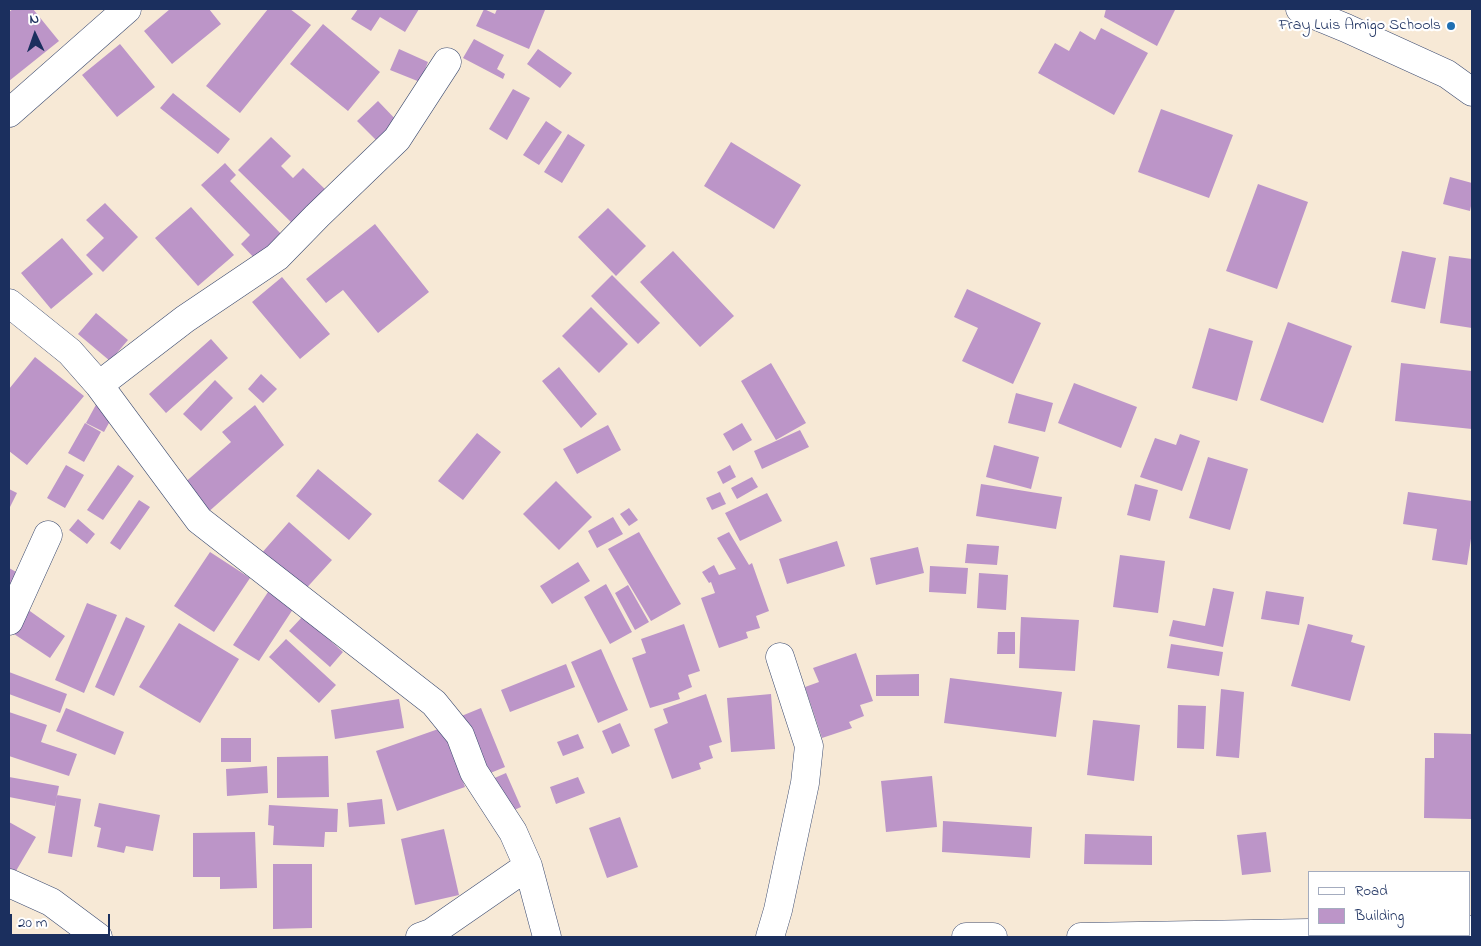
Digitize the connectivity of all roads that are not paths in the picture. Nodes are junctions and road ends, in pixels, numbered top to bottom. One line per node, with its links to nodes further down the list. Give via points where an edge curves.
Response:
1 (127, 9): 5 (street)
2 (1300, 9): 4 (street, via 1446,74)
3 (447, 62): 7 (street, via 397,139 277,258 184,319)
4 (1472, 92)
5 (9, 113)
6 (9, 303): 7 (street, via 70,352)
7 (99, 385): 11 (street, via 199,520 434,702 460,735 474,772 513,832)
8 (48, 535): 9 (street)
9 (9, 621)
10 (780, 657): 17 (street, via 809,746 805,783)
11 (528, 866): 15 (street); 16 (street)
12 (9, 883): 14 (street, via 51,902)
13 (1308, 933): 18 (street)
14 (98, 937)
15 (420, 937)
16 (547, 937)
17 (770, 937)
18 (1081, 937)

